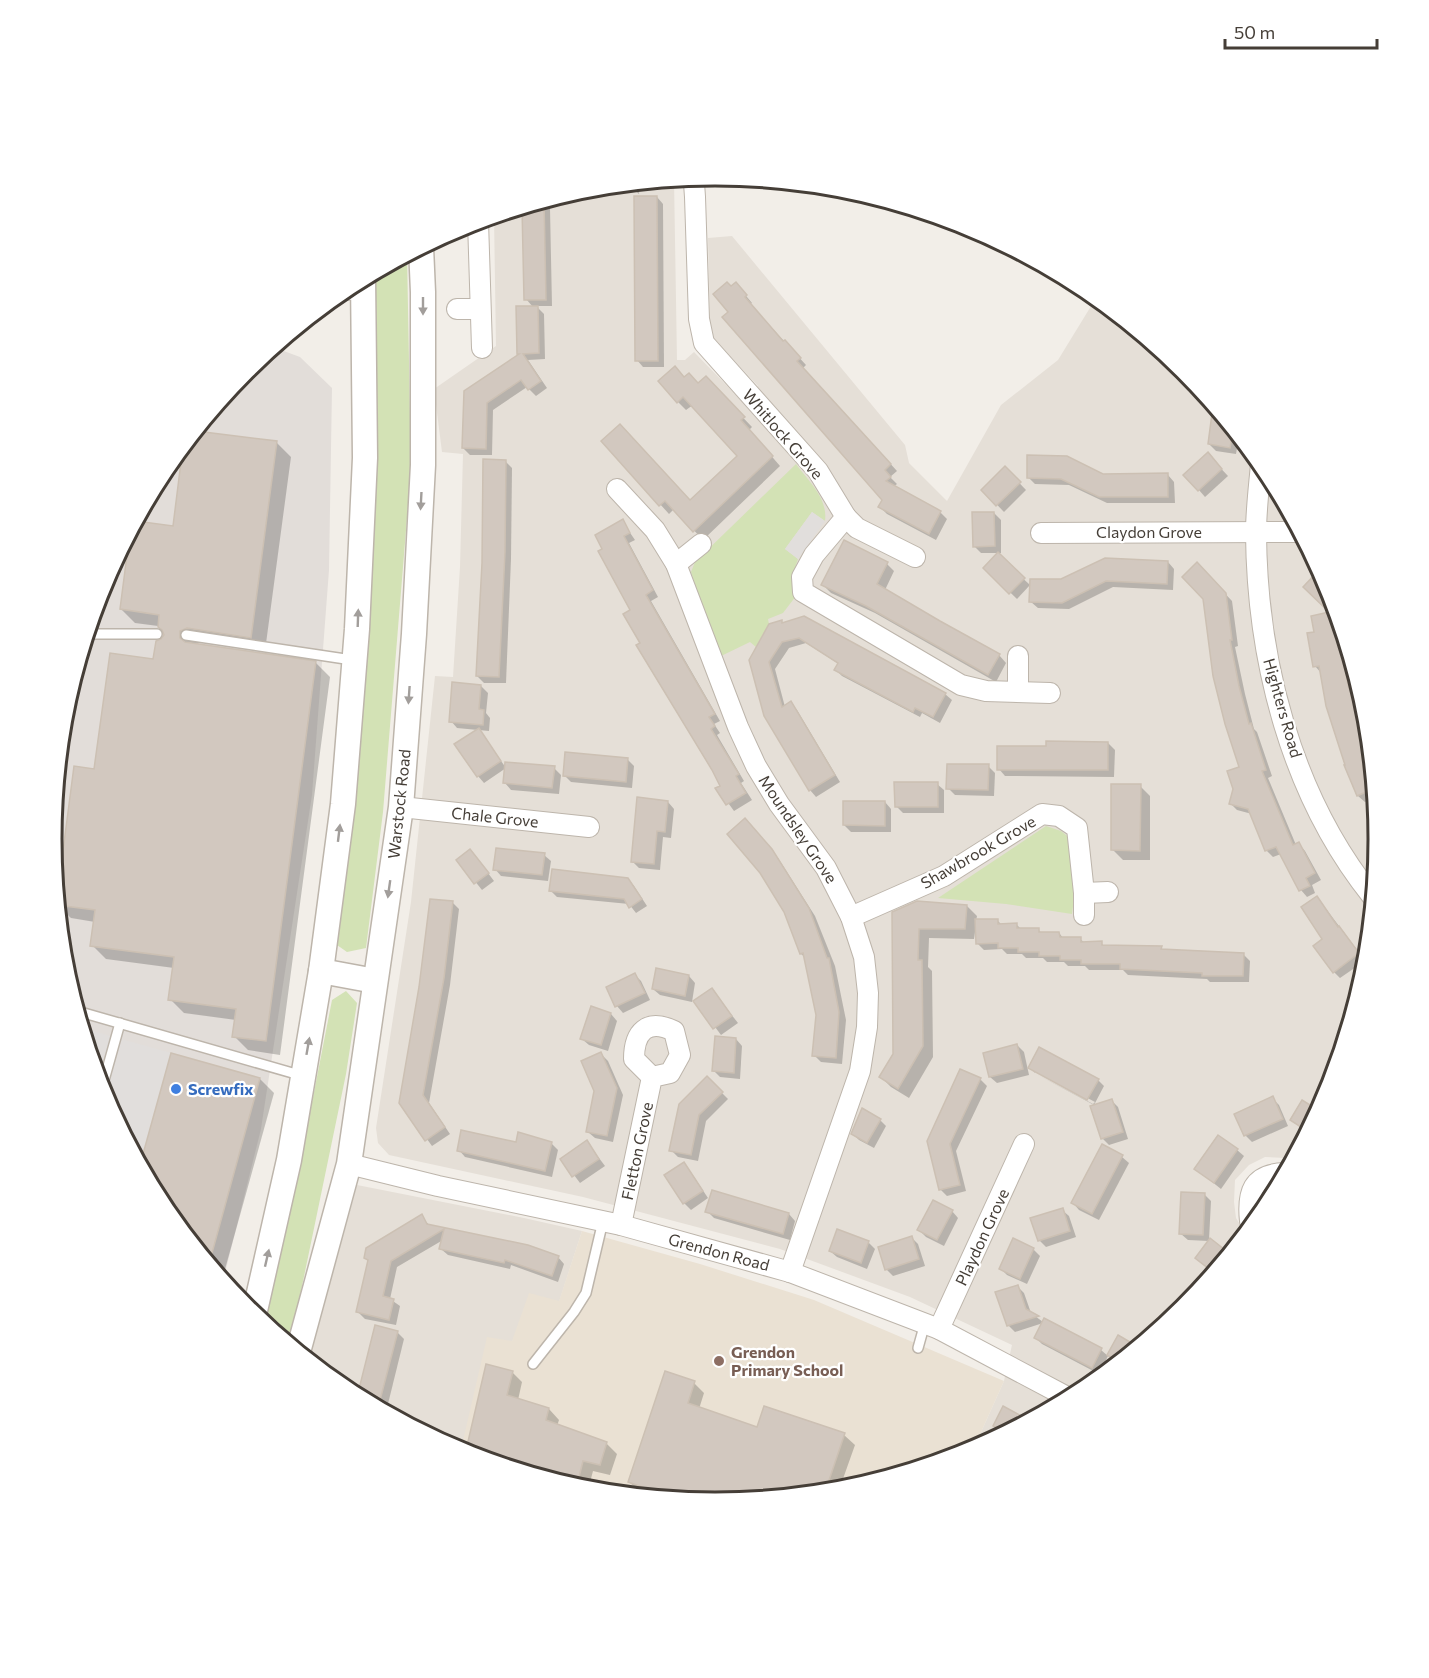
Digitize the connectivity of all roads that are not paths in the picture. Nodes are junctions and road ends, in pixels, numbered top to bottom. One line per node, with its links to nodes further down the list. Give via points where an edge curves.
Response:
1 (694, 186): 10 (street, Whitlock Grove, via 699,319 704,343 818,471)
2 (478, 231): 6 (street)
3 (421, 255): 24 (street, Warstock Road, one-way to 24, via 423,465)
4 (357, 293): 21 (street, one-way to 4, via 364,458)
5 (458, 309): 6 (street)
6 (480, 309): 7 (street)
7 (482, 348)
8 (1260, 481): 11 (street, Highters Road)
9 (616, 489): 16 (street, Moundsley Grove, via 656,530)
10 (846, 517): 15 (street, via 857,528); 22 (street, via 814,555 802,577 803,592 961,685)
11 (1256, 531): 12 (street, Claydon Grove); 13 (street, Claydon Grove); 26 (street, Highters Road, via 1268,663 1289,739 1323,822)
12 (1290, 531)
13 (1041, 533)
14 (701, 544): 16 (street)
15 (915, 557)
16 (676, 564): 30 (street, Moundsley Grove, via 738,728 756,765 826,868)
17 (95, 634): 18 (lane)
18 (157, 634)
19 (186, 635): 21 (lane)
20 (1018, 656): 22 (street)
21 (355, 661): 31 (street, one-way to 21, via 343,804)
22 (1018, 692): 23 (street)
23 (1050, 693)
24 (400, 807): 25 (street, Chale Grove); 32 (street, Warstock Road, one-way to 32)
25 (589, 827)
26 (1366, 884)
27 (1108, 892): 28 (street)
28 (1084, 893): 29 (street, Shawbrook Grove); 30 (street, Shawbrook Grove, via 1077,828 1059,816 1042,814 944,876)
29 (1084, 915)
30 (851, 917): 43 (street, Moundsley Grove, via 864,957 868,993 860,1071)
31 (321, 971): 32 (street); 36 (street, one-way to 31)
32 (375, 981): 39 (street, Warstock Road)
33 (86, 1014): 34 (lane)
34 (120, 1023): 35 (lane); 36 (lane)
35 (106, 1075)
36 (303, 1076): 44 (street, one-way to 36, via 289,1160)
37 (652, 1077): 42 (street, Fletton Grove)
38 (1024, 1144): 45 (street, Playdon Grove)
39 (349, 1164): 42 (street, Grendon Road); 46 (street, Warstock Road)
40 (1276, 1173): 41 (street, via 1253,1186)
41 (1249, 1213)
42 (612, 1223): 43 (street, Grendon Road); 48 (lane, via 586,1293)
43 (790, 1272): 45 (street, Grendon Road)
44 (257, 1304)
45 (932, 1326): 47 (lane); 49 (street, Grendon Road)
46 (300, 1343)
47 (918, 1348)
48 (533, 1364)
49 (1060, 1393)

